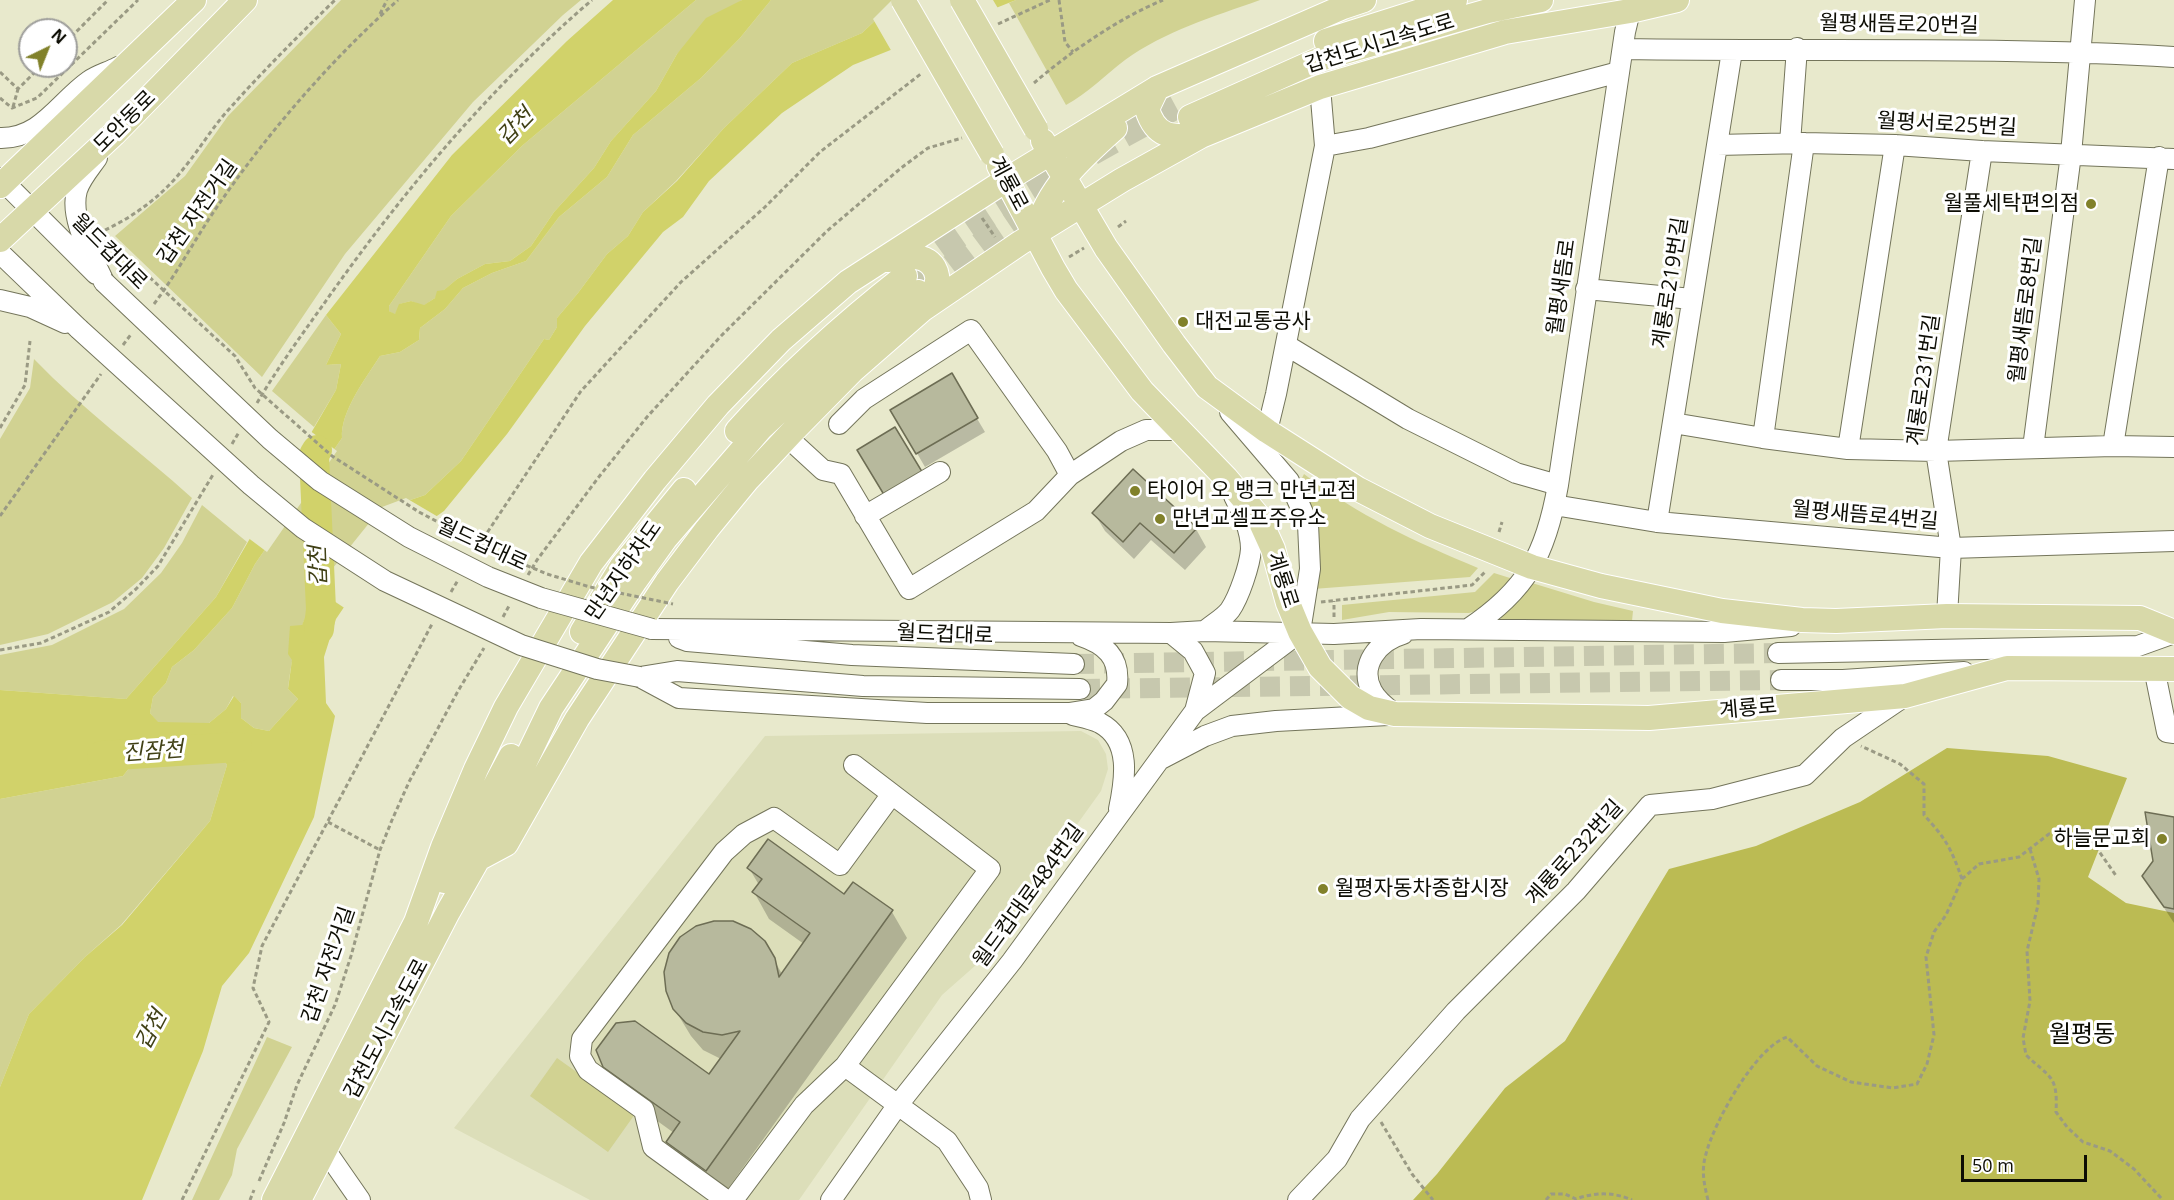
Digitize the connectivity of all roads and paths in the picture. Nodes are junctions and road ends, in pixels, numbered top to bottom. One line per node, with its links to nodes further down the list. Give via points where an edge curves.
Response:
1 (108, 0): 22 (path)
2 (138, 0): 39 (path, via 37,98)
3 (194, 0): 29 (main road, 도안동로)
4 (245, 0): 41 (main road, 도안동로)
5 (335, 0): 57 (path, via 222,118 183,170 150,203)
6 (387, 0): 20 (path)
7 (398, 0): 20 (path, 갑천 자전거길)
8 (592, 0): 79 (path, via 496,91 440,154 362,250)
9 (903, 0): 51 (main road, 계룡로, bridge)
10 (962, 0): 48 (main road, bridge)
11 (1050, 0): 21 (path)
12 (1059, 0): 27 (path, via 1065,42)
13 (1163, 0): 27 (path)
14 (1364, 0): 36 (main road)
15 (1455, 0): 40 (main road, 갑천도시고속도로, via 1332,38)
16 (1541, 0): 40 (main road, 갑천도시고속도로, via 1488,11 1320,59)
17 (1677, 0): 19 (main road)
18 (2085, 0): 26 (street, 월평새뜸로8번길)
19 (1630, 11): 24 (street, 월평새뜸로); 35 (main road, via 1504,32)
20 (377, 18): 71 (path, 갑천 자전거길, via 297,102 220,203)
21 (990, 27)
22 (78, 30)
23 (1797, 48): 25 (street, 월평새뜸로20번길); 26 (street, 월평새뜸로20번길); 43 (street)
24 (1624, 49): 25 (street, 월평새뜸로20번길); 32 (street, 월평새뜸로)
25 (1732, 51): 44 (street, 계룡로219번길)
26 (2079, 51): 28 (street, 월평새뜸로20번길); 49 (street, 월평새뜸로8번길)
27 (1073, 52): 34 (path)
28 (2174, 57)
29 (132, 61): 42 (street, via 89,81 41,125 16,137); 52 (main road, 도안동로)
30 (0, 72): 37 (path)
31 (923, 72): 107 (path, via 820,152 681,282 581,390)
32 (1619, 72): 46 (street); 67 (street, 월평새뜸로)
33 (29, 78): 37 (path)
34 (1036, 80)
35 (1320, 87): 40 (main road); 46 (street)
36 (1157, 88): 40 (main road, via 1148,109 1156,128 1177,137); 48 (main road); 58 (main road, via 1062,179)
37 (18, 89): 39 (path)
38 (0, 98): 39 (path)
39 (12, 108)
40 (1191, 119): 54 (main road)
41 (114, 134): 55 (main road, 도안동로); 66 (street, via 85,174 75,206)
42 (0, 138)
43 (1797, 143): 44 (street, 월평서로25번길); 45 (street, 월평서로25번길); 87 (street)
44 (1717, 145): 69 (street, 계룡로219번길)
45 (1895, 145): 47 (street, 월평서로25번길); 92 (street)
46 (1325, 146): 75 (street)
47 (1982, 152): 49 (street, 월평서로25번길); 93 (street, 계룡로231번길)
48 (1050, 154): 51 (main road); 54 (main road)
49 (2070, 154): 50 (street, 월평서로25번길); 91 (street, 월평새뜸로8번길)
50 (2167, 158): 89 (street)
51 (1006, 180): 53 (main road); 58 (main road, 계룡로)
52 (1, 182): 55 (street, 월드컵대로)
53 (972, 203): 62 (path); 64 (main road)
54 (1081, 204): 58 (main road); 59 (main road)
55 (32, 209): 60 (main road, 도안동로); 66 (street, 월드컵대로)
56 (1125, 221): 59 (path)
57 (105, 230)
58 (1035, 234): 62 (main road); 65 (main road, 계룡로)
59 (1100, 238): 65 (path); 78 (main road)
60 (0, 240)
61 (122, 252): 113 (path, bridge, via 235,356 255,388 332,456 419,512 497,554 546,574)
62 (1005, 253): 68 (main road)
63 (0, 254): 73 (street)
64 (877, 264): 68 (main road, via 914,255 932,265 937,277 933,292); 150 (main road, via 848,282 781,340 718,405 591,563 506,707 443,847)
65 (1053, 268): 84 (main road, 계룡로, via 1142,391)
66 (104, 282): 119 (street, 월드컵대로, bridge, via 320,481 409,537 488,577 541,598)
67 (1586, 289): 69 (street); 98 (street, 월평새뜸로)
68 (915, 292): 86 (main road, via 852,371); 147 (main road, 만년지하차도, via 840,354 761,428 665,539 551,708); 150 (main road, 만년지하차도, via 837,331 756,409 651,529 622,566 539,703 439,890)
69 (1692, 299): 80 (street, 계룡로219번길)
70 (0, 300): 73 (street)
71 (150, 309)
72 (136, 328): 76 (path)
73 (79, 329): 132 (street, bridge, via 294,521 385,581 521,645 597,669)
74 (30, 341): 83 (path, via 25,385)
75 (1286, 345): 85 (street); 98 (street, via 1408,419 1516,473)
76 (122, 346)
77 (102, 374): 100 (path)
78 (1208, 387): 85 (main road); 123 (street, via 1289,481 1308,524 1310,569)
79 (254, 407)
80 (1673, 423): 87 (street); 103 (street, 계룡로219번길)
81 (839, 424): 96 (street, via 864,399 971,330 1057,451)
82 (243, 426): 88 (path)
83 (0, 428)
84 (1180, 429): 96 (street, via 1146,430 1121,441); 97 (main road, 계룡로)
85 (1267, 431): 108 (main road, via 1358,489 1430,526)
86 (787, 436): 101 (street, via 824,470 841,474); 147 (main road, via 748,478 667,582 577,719 506,844)
87 (1763, 438): 92 (street)
88 (231, 446)
89 (2113, 446): 90 (street); 91 (street)
90 (2174, 447)
91 (2033, 448): 93 (street)
92 (1848, 449): 93 (street)
93 (1936, 451): 106 (street, 계룡로231번길)
94 (219, 465): 127 (path, via 158,566 109,612 41,643)
95 (940, 472): 101 (street)
96 (1070, 476): 101 (street, via 1036,511 909,589)
97 (1226, 478): 122 (street, via 1245,520 1251,549 1235,601); 123 (main road, 계룡로, via 1258,516)
98 (1558, 485): 99 (street, 월평새뜸로)
99 (1554, 505): 103 (street, 월평새뜸로4번길); 108 (street, 월평새뜸로, via 1547,537)
100 (0, 516)
101 (865, 516)
102 (1503, 522): 104 (path)
103 (1657, 522): 106 (street, 월평새뜸로4번길)
104 (1498, 535)
105 (2174, 541): 106 (street, 월평새뜸로4번길)
106 (1952, 548): 115 (street, 계룡로231번길)
107 (473, 553)
108 (1532, 567): 116 (main road, via 1722,611); 121 (street, 월평새뜸로, via 1505,601)
109 (1486, 571): 112 (path, via 1472,585)
110 (461, 573): 111 (path)
111 (450, 594)
112 (1334, 601): 114 (path); 118 (path)
113 (673, 604)
114 (1311, 604)
115 (1947, 616): 116 (main road); 124 (main road, via 2140,618)
116 (1836, 621): 121 (street, via 1724,632)
117 (432, 624): 145 (path)
118 (1334, 624)
119 (652, 629): 125 (street); 129 (street, 월드컵대로, via 687,641 828,653)
120 (1421, 629): 121 (street); 123 (street); 136 (street, via 1386,641 1371,658 1371,690)
121 (1468, 629)
122 (1205, 631): 123 (street); 126 (street)
123 (1300, 632): 136 (main road, 계룡로, via 1320,667 1350,697 1369,708); 137 (street)
124 (2174, 632): 128 (street, via 2138,646)
125 (1073, 633): 126 (street); 138 (street, via 1092,639 1111,653 1118,674 1117,684 1094,709)
126 (1171, 633): 137 (street, via 1193,651 1205,673)
127 (0, 650)
128 (1778, 653)
129 (1074, 664)
130 (2007, 668): 131 (main road); 133 (street, via 1877,678); 135 (main road, 계룡로)
131 (2164, 669): 139 (street)
132 (640, 677): 134 (street, via 677,671 863,686); 138 (street, via 679,698 927,713)
133 (1781, 680)
134 (1080, 689)
135 (1905, 696): 136 (main road, 계룡로, via 1649,718); 140 (street, 계룡로232번길)
136 (1389, 709): 141 (street, via 1232,726)
137 (1195, 711): 141 (street, 월드컵대로484번길)
138 (1069, 713): 144 (street, via 1101,723 1115,736 1124,755 1125,779)
139 (2172, 734)
140 (1843, 738): 149 (path, via 1900,764 1924,784 1924,815 1951,849); 153 (street, 계룡로232번길, via 1805,775 1712,799 1650,805 1576,891 1456,1011)
141 (1156, 762): 144 (street, 월드컵대로484번길)
142 (854, 765): 143 (street)
143 (892, 794): 151 (street, via 990,869); 161 (street, via 840,865 774,818 744,834 724,852 582,1039 580,1056 588,1070 644,1110 652,1147)
144 (1119, 814): 152 (street, 월드컵대로484번길, via 1012,961)
145 (328, 822): 156 (path, via 262,946 253,988 269,1022); 157 (path, 갑천 자전거길, via 380,850 335,1005)
146 (2030, 849): 148 (path, via 2049,834 2068,836 2084,830); 149 (path, via 2019,857 1979,864); 170 (path, via 2039,879 2038,905 2027,951 2030,1001 2024,1038 2026,1055 2050,1074 2057,1097 2056,1112 2067,1127 2083,1142 2110,1151 2134,1169)
147 (478, 859): 155 (main road, 갑천도시고속도로)
148 (2117, 878)
149 (1962, 879): 169 (path, via 1934,932 1926,957 1934,1035 1917,1084 1893,1088 1851,1082 1817,1066 1787,1037 1776,1040 1739,1083 1716,1126 1705,1154 1703,1178)
150 (416, 922): 154 (main road, 갑천도시고속도로)
151 (845, 1066): 152 (street); 162 (street, via 804,1105)
152 (897, 1106): 163 (street, 월드컵대로484번길); 164 (street, via 947,1141 978,1188)
153 (1372, 1107): 165 (street, 계룡로232번길, via 1360,1119 1337,1160); 166 (path, via 1412,1174)
154 (310, 1128): 155 (street); 158 (main road, 갑천도시고속도로)
155 (324, 1149): 159 (main road, 갑천도시고속도로); 160 (street)
156 (182, 1200)
157 (249, 1200)
158 (274, 1200)
159 (299, 1200)
160 (360, 1200)
161 (726, 1200)
162 (733, 1200)
163 (831, 1200)
164 (981, 1200)
165 (1298, 1200)
166 (1433, 1200)
167 (1546, 1200): 168 (path, via 1551,1194 1576,1199 1618,1194)
168 (1632, 1200)
169 (1708, 1200)
170 (2163, 1200)

